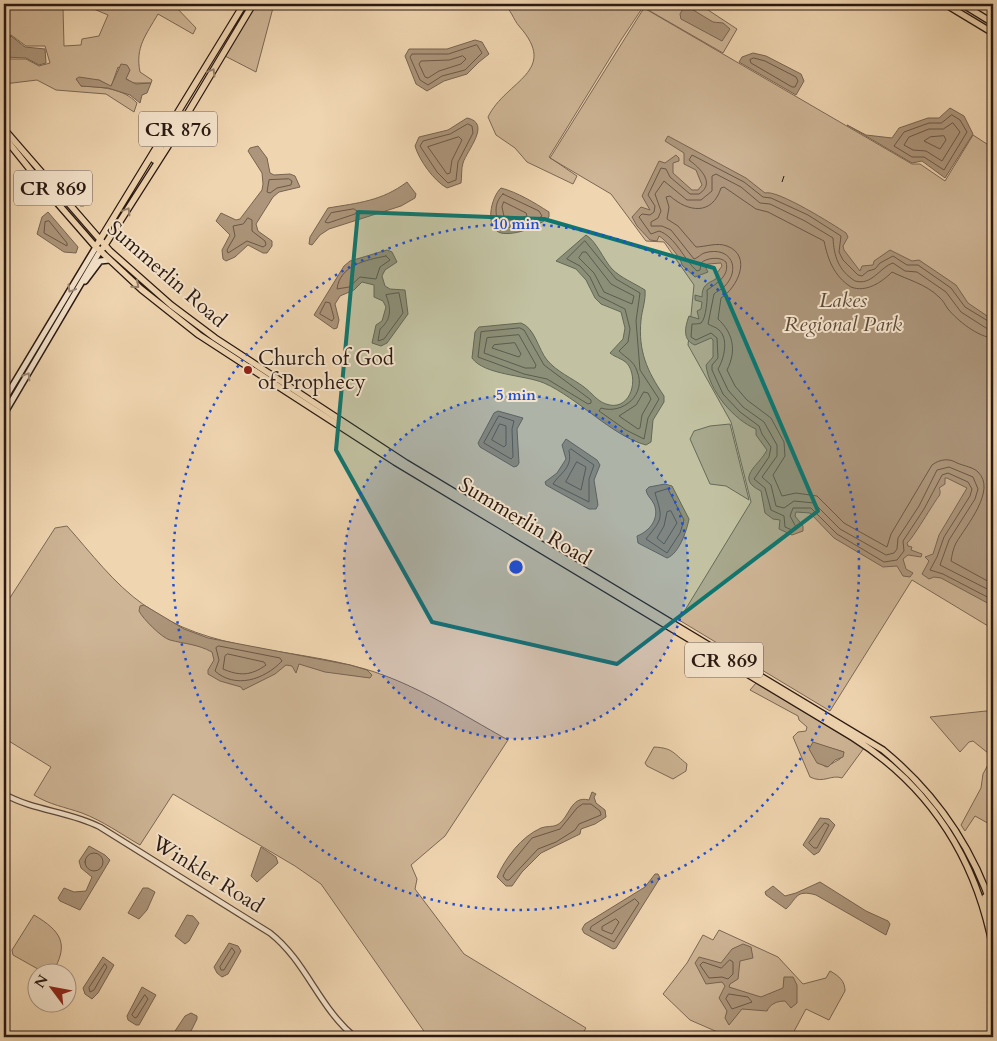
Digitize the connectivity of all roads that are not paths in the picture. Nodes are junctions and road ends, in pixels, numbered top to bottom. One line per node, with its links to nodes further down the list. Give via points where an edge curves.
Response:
1 (244, 4): 8 (main road, CR 876)
2 (253, 4): 11 (main road, CR 876, one-way to 2)
3 (945, 4): 6 (main road)
4 (962, 4): 5 (main road)
5 (993, 23)
6 (993, 33)
7 (4, 128): 12 (main road, Summerlin Road / CR 869)
8 (166, 132): 11 (main road); 13 (main road, CR 876)
9 (4, 137): 10 (main road, Summerlin Road / CR 869)
10 (18, 154): 12 (main road); 15 (main road, Summerlin Road / CR 869)
11 (152, 170): 14 (main road, CR 876, one-way to 11)
12 (45, 177): 13 (main road, Summerlin Road / CR 869)
13 (100, 240): 14 (main road, Summerlin Road / CR 869); 15 (main road, CR 876)
14 (105, 246): 15 (main road, CR 876); 21 (main road, Summerlin Road / CR 869, via 185,316 320,407 411,466)
15 (98, 249): 16 (main road, Summerlin Road / CR 869); 17 (main road, CR 876); 18 (main road, CR 876, one-way to 18)
16 (109, 260): 17 (main road, via 100,261); 20 (main road, Summerlin Road / CR 869, one-way to 20, via 193,331 363,442)
17 (80, 286): 19 (main road, CR 876, one-way to 17)
18 (4, 400)
19 (4, 414)
20 (817, 715): 21 (main road); 26 (main road, Summerlin Road / CR 869, via 886,761 914,786 934,810 970,870 983,904)
21 (882, 750): 23 (main road, Summerlin Road / CR 869, via 935,801)
22 (4, 794): 27 (street, Winkler Road, via 100,826 270,933 291,953 335,1018)
23 (967, 850): 24 (main road, Summerlin Road / CR 869); 25 (main road)
24 (993, 910)
25 (993, 924)
26 (993, 948)
27 (354, 1037)

